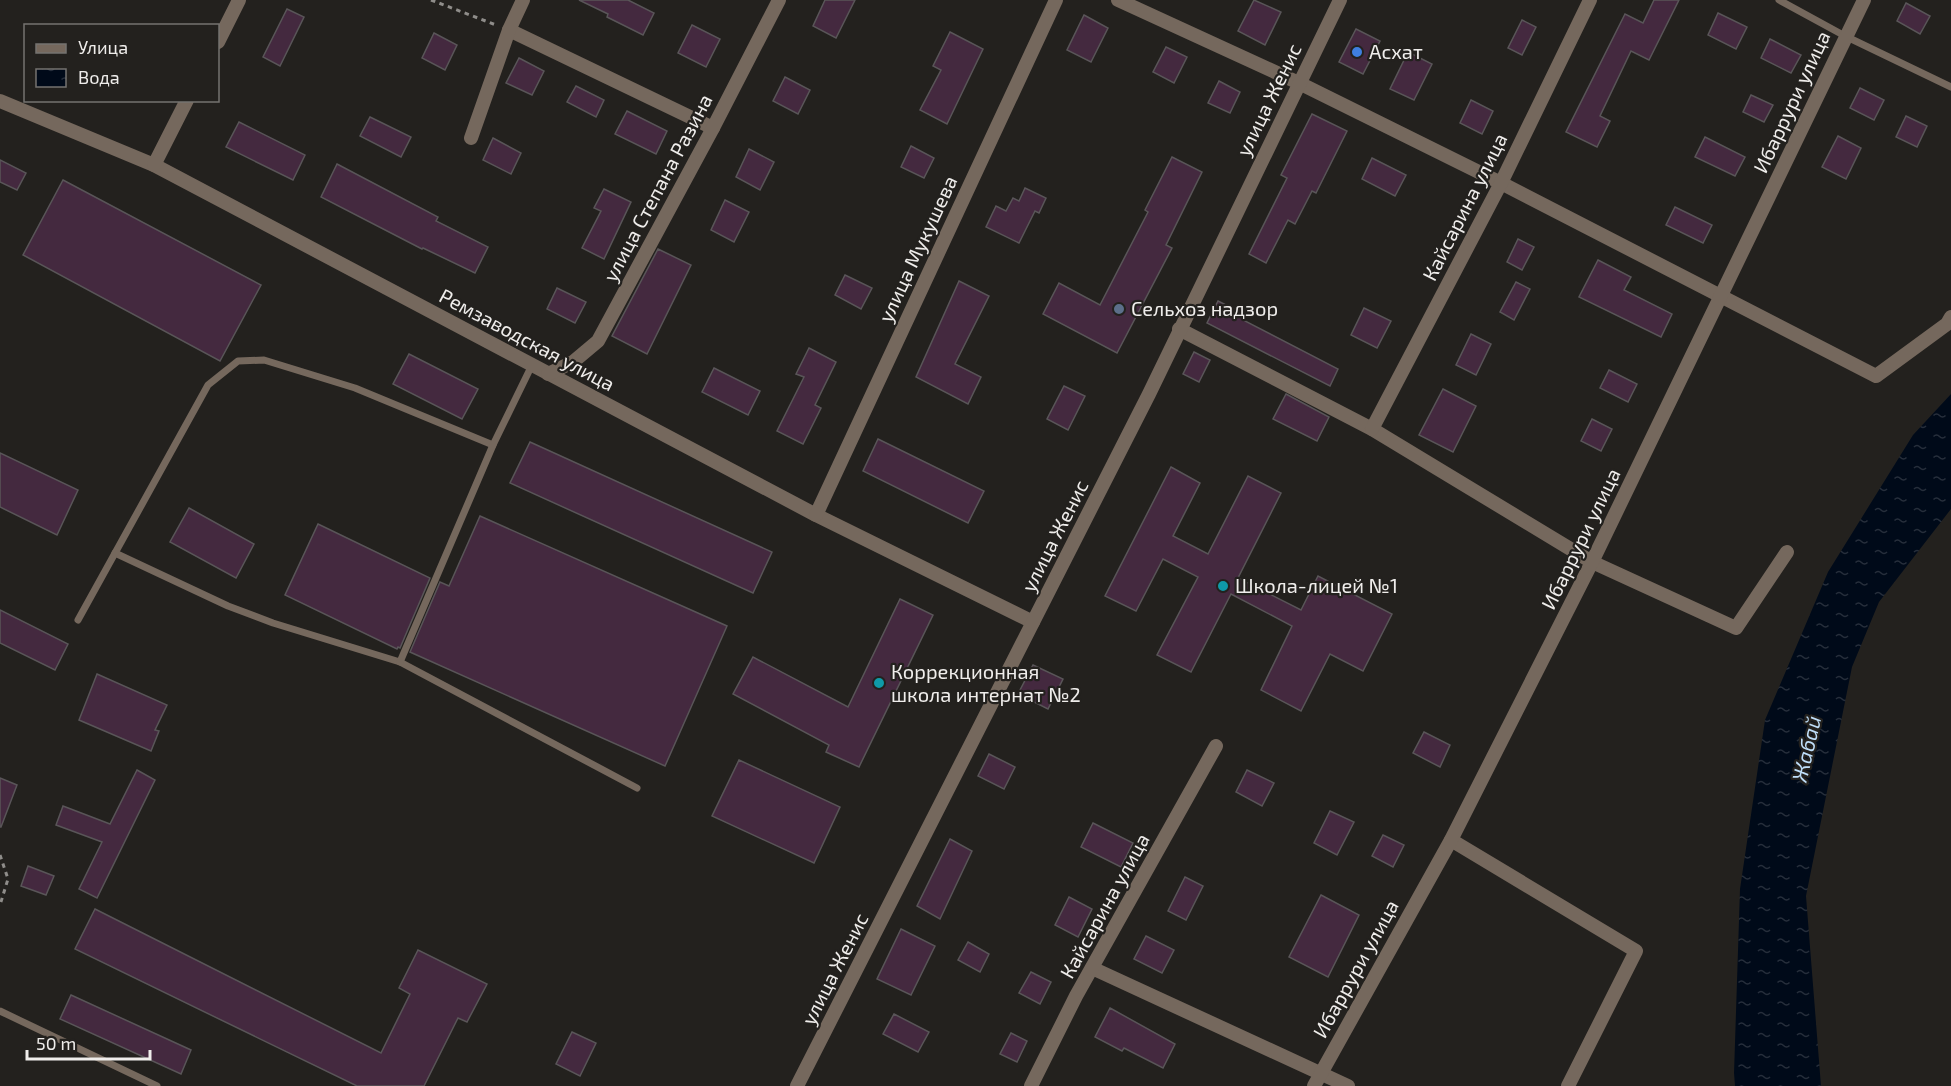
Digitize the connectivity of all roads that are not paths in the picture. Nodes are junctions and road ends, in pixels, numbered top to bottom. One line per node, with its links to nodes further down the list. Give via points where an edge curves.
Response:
1 (239, 0): 12 (street)
2 (523, 0): 10 (street)
3 (779, 0): 17 (street, улица Степана Разина)
4 (1056, 0): 28 (street, улица Мукушева)
5 (1118, 0): 13 (street)
6 (1340, 0): 13 (street, улица Женис)
7 (1590, 0): 20 (street, Кайсарина улица)
8 (1779, 0): 11 (lane)
9 (1864, 0): 11 (street, Ибаррури улица)
10 (509, 30): 17 (street); 18 (street)
11 (1845, 36): 14 (lane); 21 (street, Ибаррури улица)
12 (219, 40)
13 (1299, 83): 20 (street); 23 (street, улица Женис)
14 (1951, 87)
15 (0, 101): 19 (street, Ремзаводская улица)
16 (186, 102): 19 (street)
17 (713, 128): 25 (street, улица Степана Разина, via 598,341 573,362)
18 (471, 138)
19 (154, 165): 24 (street, Ремзаводская улица)
20 (1501, 183): 21 (street); 26 (street, Кайсарина улица)
21 (1722, 296): 22 (street, via 1876,376 1947,324); 31 (street, Ибаррури улица)
22 (1951, 317)
23 (1179, 329): 26 (street); 33 (street, улица Женис)
24 (532, 365): 25 (street, Ремзаводская улица); 27 (lane)
25 (548, 374): 28 (street, Ремзаводская улица)
26 (1371, 429): 31 (street)
27 (493, 445): 30 (lane, via 355,388 264,360 238,362 208,385); 34 (lane)
28 (816, 515): 33 (street, Ремзаводская улица)
29 (1787, 552): 31 (street, via 1736,628)
30 (115, 553): 32 (lane); 34 (lane, via 228,606)
31 (1592, 562): 37 (street, Ибаррури улица)
32 (78, 620)
33 (1033, 622): 42 (street, улица Женис)
34 (400, 662): 36 (lane)
35 (1216, 746): 38 (street, Кайсарина улица)
36 (637, 788)
37 (1451, 840): 40 (street, Ибаррури улица); 46 (street, via 1636,951)
38 (1092, 968): 40 (street); 43 (street, Кайсарина улица)
39 (0, 1011): 41 (lane)
40 (1321, 1072): 44 (street, Ибаррури улица); 45 (street)
41 (157, 1086)
42 (797, 1086)
43 (1030, 1086)
44 (1314, 1086)
45 (1348, 1086)
46 (1568, 1086)

